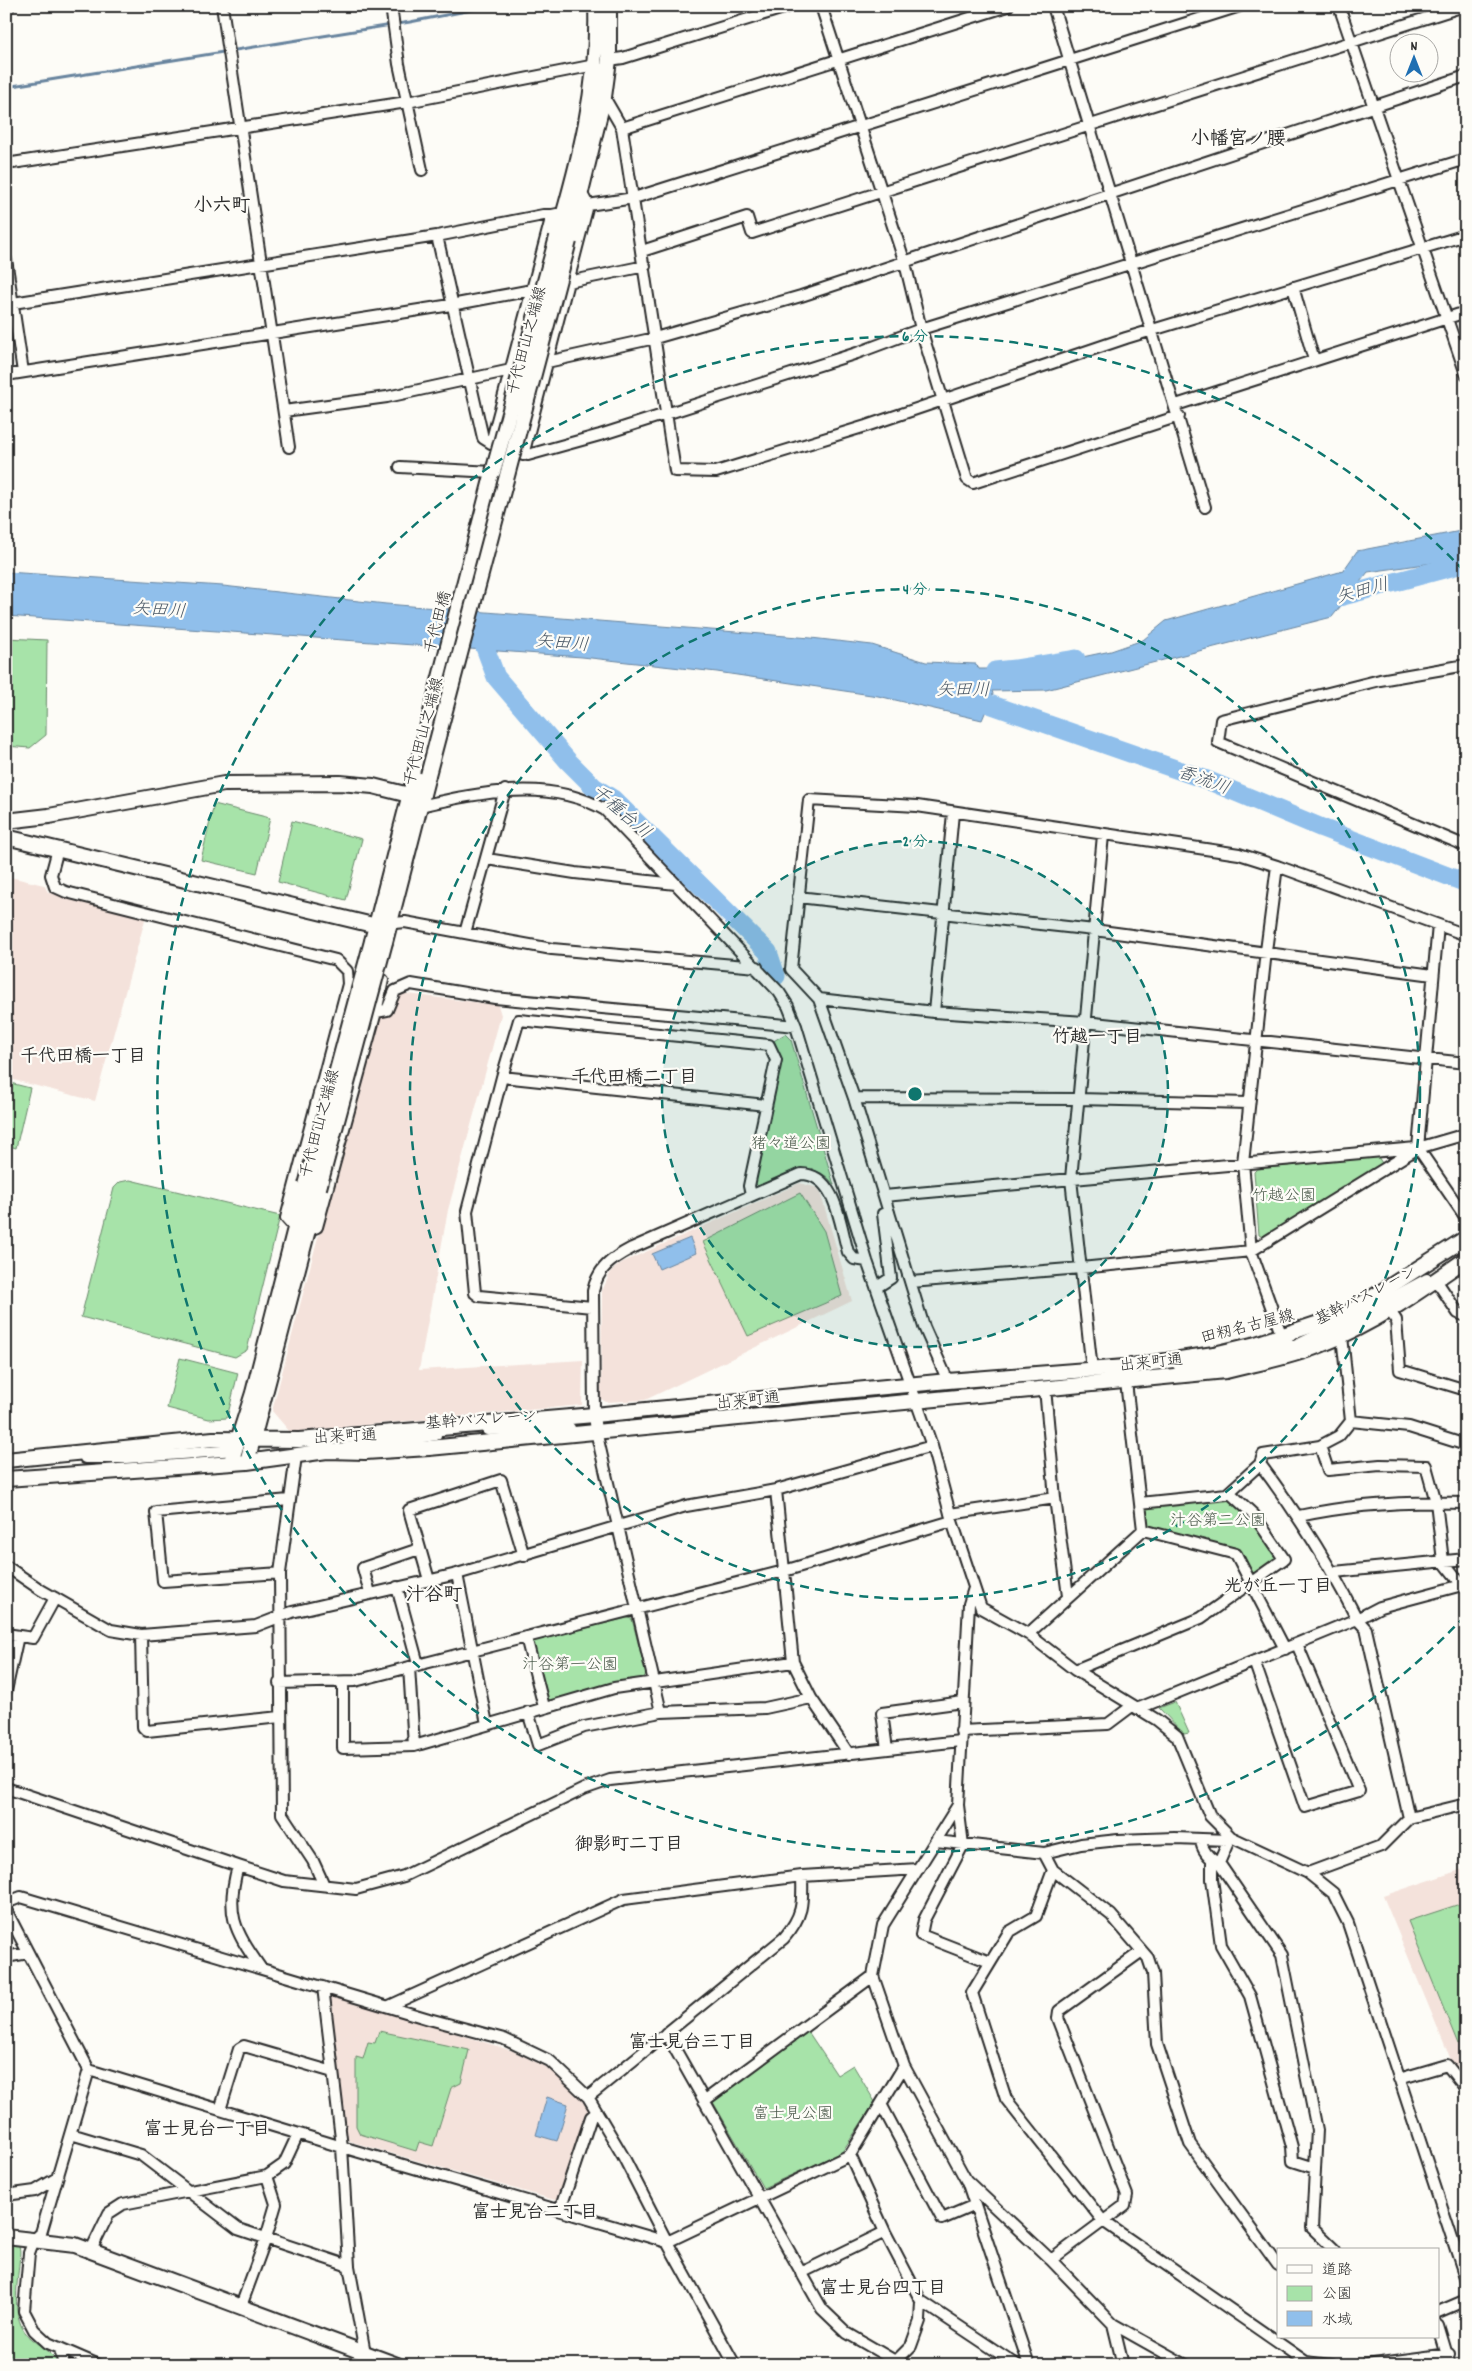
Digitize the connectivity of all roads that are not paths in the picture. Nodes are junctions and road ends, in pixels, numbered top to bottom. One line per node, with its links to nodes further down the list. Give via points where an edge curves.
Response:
1 (222, 6): 23 (street)
2 (391, 6): 19 (street)
3 (596, 6): 16 (street, 千代田山之端線)
4 (609, 6): 14 (street, 千代田山之端線)
5 (790, 6): 14 (street)
6 (821, 6): 15 (street)
7 (1008, 6): 15 (street)
8 (1053, 6): 13 (street)
9 (1240, 6): 13 (street)
10 (1339, 6): 12 (street)
11 (1464, 6): 12 (street)
12 (1352, 42): 20 (street); 22 (street)
13 (1070, 59): 21 (street); 22 (street)
14 (610, 60): 18 (street, 千代田山之端線)
15 (840, 61): 21 (street); 24 (street)
16 (595, 65): 19 (street); 33 (street, 千代田山之端線, via 582,142)
17 (1466, 76): 20 (street)
18 (604, 97): 24 (street); 32 (street, 千代田山之端線)
19 (407, 102): 23 (street); 27 (street)
20 (1374, 106): 28 (street); 30 (street)
21 (859, 126): 29 (street); 31 (street)
22 (1089, 126): 29 (street); 30 (street)
23 (241, 127): 26 (street); 40 (street)
24 (622, 128): 31 (street)
25 (1466, 159): 28 (street)
26 (6, 164)
27 (422, 170)
28 (1399, 181): 37 (street); 42 (street)
29 (882, 192): 38 (street, via 752,233 747,217); 41 (street)
30 (1111, 193): 41 (street); 42 (street)
31 (634, 198): 32 (street); 38 (street)
32 (585, 200): 36 (street, 千代田山之端線); 44 (street)
33 (558, 214): 35 (street); 36 (street, 千代田山之端線); 46 (street)
34 (1466, 235): 37 (street)
35 (437, 236): 40 (street); 48 (street)
36 (563, 239): 71 (street, 千代田山之端線, bridge); 77 (street, 千代田山之端線, bridge)
37 (1422, 248): 45 (street); 50 (street)
38 (642, 250): 43 (street)
39 (6, 259): 47 (street)
40 (262, 263): 47 (street); 53 (street)
41 (906, 263): 51 (street); 54 (street)
42 (1132, 264): 51 (street); 52 (street)
43 (645, 266): 44 (street); 54 (street)
44 (568, 282): 56 (street)
45 (1292, 287): 52 (street); 55 (street)
46 (532, 290): 48 (street); 57 (street)
47 (13, 303): 58 (street)
48 (451, 305): 53 (street); 61 (street)
49 (1466, 312): 50 (street)
50 (1447, 318): 55 (street); 59 (street)
51 (921, 329): 62 (street); 65 (street)
52 (1153, 330): 62 (street); 63 (street)
53 (272, 334): 58 (street); 64 (street)
54 (655, 338): 56 (street); 65 (street)
55 (1314, 360): 63 (street)
56 (547, 362): 69 (street)
57 (511, 370): 61 (street); 67 (street)
58 (23, 372): 60 (street)
59 (1466, 374)
60 (6, 375)
61 (468, 379): 64 (street, via 387,397); 67 (street, via 483,438)
62 (942, 400): 65 (street, via 716,472 674,471); 66 (street, via 968,479 973,483)
63 (1176, 405): 66 (street)
64 (284, 411): 68 (street)
65 (667, 412): 69 (street, via 600,435)
66 (1179, 416): 72 (street)
67 (491, 443): 69 (street)
68 (289, 447)
69 (523, 455)
70 (400, 467): 71 (street)
71 (493, 472): 74 (street, 千代田橋)
72 (1205, 507)
73 (1466, 665): 82 (street, via 1380,680 1221,720 1218,742)
74 (412, 781): 76 (street, 千代田山之端線)
75 (505, 790): 77 (street); 84 (street); 86 (street, via 563,793 591,802 605,810)
76 (409, 795): 77 (street); 79 (street, via 373,786 340,783 224,784); 90 (street, 千代田山之端線)
77 (420, 806): 90 (street, 千代田山之端線)
78 (953, 813): 80 (street); 87 (street, via 917,806 809,800); 88 (street)
79 (6, 821)
80 (1103, 835): 85 (street, via 1239,854); 91 (street)
81 (6, 837): 83 (street)
82 (1466, 846)
83 (58, 849): 90 (street); 96 (street, via 52,876 55,886 66,892 336,960)
84 (487, 859): 86 (street); 92 (street)
85 (1277, 866): 89 (street); 94 (street)
86 (676, 884): 95 (street)
87 (798, 897): 88 (street); 98 (street, via 791,969)
88 (945, 913): 91 (street); 100 (street)
89 (1438, 924): 93 (street); 97 (street)
90 (383, 925): 92 (street, via 405,922); 119 (street, 千代田山之端線, bridge)
91 (1094, 930): 94 (street); 101 (street)
92 (465, 933): 95 (street, via 552,949)
93 (1466, 935)
94 (1266, 951): 97 (street); 103 (street)
95 (757, 967): 102 (street, via 779,992)
96 (347, 971): 99 (street, via 383,980); 119 (street, via 348,984 286,1218)
97 (1433, 975): 104 (street)
98 (819, 999): 100 (street); 107 (street)
99 (376, 1012): 102 (street, via 387,1010 395,991 411,984 495,998); 119 (street, via 317,1228)
100 (934, 1012): 101 (street)
101 (1085, 1022): 103 (street); 108 (street)
102 (796, 1026): 123 (street)
103 (1256, 1039): 104 (street); 109 (street)
104 (1425, 1058): 105 (street); 112 (street)
105 (1466, 1063)
106 (502, 1077): 110 (street); 110 (street, via 519,1020 769,1045 776,1060); 128 (street, via 467,1211 475,1293)
107 (854, 1098): 108 (street); 116 (street)
108 (1078, 1098): 109 (street); 114 (street)
109 (1249, 1103): 113 (street)
110 (766, 1105): 115 (street, via 749,1186)
111 (1466, 1134): 112 (street)
112 (1418, 1148): 113 (street); 118 (street); 121 (street)
113 (1243, 1163): 114 (street); 121 (street)
114 (1071, 1179): 116 (street); 124 (street)
115 (751, 1195): 123 (street, via 801,1174 818,1177 831,1194 848,1252 854,1259); 128 (street, via 609,1260 596,1276)
116 (884, 1196): 117 (street)
117 (889, 1212): 126 (street); 127 (street, via 883,1214 891,1278)
118 (1466, 1218)
119 (301, 1230): 146 (street, 千代田山之端線)
120 (1466, 1238): 131 (street, 出来町通)
121 (1251, 1251): 124 (street); 132 (street)
122 (1466, 1259): 125 (street, 出来町通); 131 (street, 基幹バスレーン)
123 (866, 1261): 127 (street)
124 (1081, 1268): 126 (street); 134 (street)
125 (1436, 1280): 129 (street, 出来町通); 130 (street, via 1458,1313)
126 (911, 1282): 135 (street, via 924,1327)
127 (878, 1287): 137 (street)
128 (592, 1307): 142 (street)
129 (1390, 1311): 131 (street, 出来町通); 139 (street, via 1396,1320 1400,1370)
130 (1466, 1316)
131 (1340, 1323): 132 (street, 田籾名古屋線); 132 (street, 出来町通); 141 (street)
132 (1286, 1347): 133 (street, 田籾名古屋線); 136 (street, 出来町通, via 1248,1365 1226,1371)
133 (1125, 1367): 134 (street, 出来町通)
134 (1092, 1370): 135 (street, 出来町通)
135 (948, 1381): 137 (street, 出来町通)
136 (1126, 1382): 138 (street, 出来町通); 156 (street)
137 (910, 1385): 140 (street); 142 (street, 出来町通)
138 (1045, 1388): 140 (street, 出来町通); 153 (street)
139 (1466, 1390)
140 (916, 1400): 142 (street, 出来町通, via 639,1427); 144 (street)
141 (1351, 1421): 143 (street, via 1409,1427); 145 (street, via 1339,1436)
142 (595, 1425): 146 (street, 出来町通, via 299,1440); 147 (street, 出来町通, via 429,1448 327,1451); 160 (street)
143 (1466, 1444)
144 (932, 1446): 151 (street); 159 (street)
145 (1320, 1446): 149 (street, via 1263,1455); 155 (street, via 1328,1470 1380,1465 1426,1466)
146 (242, 1447): 147 (street, 出来町通, via 247,1462); 148 (street, 出来町通, via 213,1439); 150 (street, 出来町通)
147 (296, 1456): 154 (street)
148 (6, 1460)
149 (1260, 1464): 152 (street); 158 (street)
150 (6, 1479)
151 (776, 1490): 160 (street, via 686,1506); 167 (street)
152 (1229, 1492): 156 (street); 172 (street, via 1254,1515 1284,1559)
153 (1055, 1498): 159 (street); 177 (street)
154 (289, 1500): 169 (street); 169 (street, via 156,1512 163,1581)
155 (1436, 1502): 157 (street); 158 (street, via 1342,1507); 165 (street)
156 (1140, 1503): 161 (street)
157 (1466, 1503)
158 (1299, 1516): 168 (street)
159 (951, 1518): 167 (street); 175 (street)
160 (617, 1527): 163 (street); 179 (street)
161 (1143, 1530): 172 (street, via 1236,1554); 177 (street)
162 (419, 1550): 163 (street, via 409,1510 501,1480); 171 (street); 176 (street, via 363,1568)
163 (524, 1556): 170 (street)
164 (1466, 1559): 165 (street)
165 (1443, 1561): 168 (street); 173 (street)
166 (6, 1566): 178 (street)
167 (784, 1571): 179 (street); 191 (street)
168 (1334, 1572): 181 (street)
169 (280, 1573): 180 (street)
170 (457, 1574): 171 (street); 189 (street)
171 (429, 1580): 174 (street)
172 (1250, 1584): 188 (street); 193 (street, via 1201,1618)
173 (1464, 1584): 181 (street, via 1380,1607)
174 (397, 1587): 176 (street); 192 (street)
175 (974, 1588): 183 (street, via 981,1608); 199 (street, via 969,1604)
176 (370, 1594): 180 (street)
177 (1068, 1596): 183 (street)
178 (55, 1598): 184 (street, via 111,1630); 185 (street, via 33,1638)
179 (636, 1610): 186 (street); 195 (street)
180 (279, 1618): 184 (street, via 256,1626); 196 (street)
181 (1357, 1619): 187 (street); 213 (street, via 1366,1629)
182 (6, 1634): 185 (street)
183 (1028, 1634): 193 (street)
184 (141, 1635): 204 (street, via 143,1727 147,1731)
185 (18, 1636): 197 (street)
186 (526, 1637): 189 (street); 200 (street)
187 (1297, 1644): 188 (street); 190 (street, via 1358,1790 1305,1807)
188 (1285, 1649): 190 (street)
189 (473, 1650): 192 (street); 205 (street)
190 (1254, 1661): 201 (street)
191 (793, 1662): 195 (street); 198 (street)
192 (413, 1666): 194 (street); 207 (street)
193 (1076, 1670): 201 (street)
194 (343, 1682): 196 (street); 207 (street, via 343,1748)
195 (653, 1682): 200 (street, via 614,1688); 203 (street)
196 (279, 1683): 204 (street)
197 (6, 1692)
198 (811, 1698): 203 (street, via 765,1708); 209 (street)
199 (963, 1702): 206 (street); 208 (street, via 882,1713)
200 (544, 1707): 202 (street)
201 (1135, 1708): 206 (street, via 1108,1724); 215 (street, via 1158,1720 1177,1736 1210,1816)
202 (528, 1712): 203 (street, via 538,1745 584,1727); 205 (street)
203 (661, 1712)
204 (280, 1718): 225 (street, via 282,1814 313,1861)
205 (487, 1724): 207 (street)
206 (960, 1736): 208 (street); 212 (street)
207 (414, 1746)
208 (887, 1749): 209 (street)
209 (849, 1754): 225 (street, via 642,1776 598,1784 404,1876 356,1889)
210 (6, 1788): 220 (street)
211 (1466, 1804): 213 (street)
212 (958, 1805): 216 (street); 217 (street)
213 (1409, 1818): 223 (street, via 1381,1846)
214 (1201, 1838): 215 (street); 218 (street, via 1118,1840); 219 (street, via 1201,1846)
215 (1230, 1839): 219 (street); 223 (street)
216 (936, 1841): 217 (street); 221 (street)
217 (963, 1845): 218 (street); 231 (street, via 924,1920 921,1935)
218 (1044, 1853): 222 (street)
219 (1216, 1862): 251 (street, via 1282,1954 1317,2130); 251 (street, via 1212,1879 1222,1945 1250,1996 1292,2147 1293,2161)
220 (238, 1866): 225 (street, via 284,1881); 232 (street, via 233,1896 234,1923 239,1937)
221 (918, 1869): 224 (street); 233 (street, via 883,1925)
222 (1052, 1871): 228 (street, via 1111,1916); 231 (street, via 1036,1916 1009,1932)
223 (1308, 1873): 240 (street, via 1332,1893 1348,1923)
224 (802, 1876): 235 (street, via 624,1899); 236 (street, via 803,1897 797,1923 784,1938)
225 (324, 1885)
226 (6, 1903): 232 (street, via 21,1897)
227 (6, 1910): 229 (street)
228 (1142, 1951): 260 (street, via 1059,2011 1058,2018 1127,2195 1125,2205); 269 (street, via 1153,1973 1158,2044 1190,2144)
229 (28, 1953): 230 (street); 238 (street)
230 (6, 1957)
231 (990, 1962): 260 (street, via 972,1992 1006,2098)
232 (260, 1967): 234 (street)
233 (873, 1976): 237 (street); 243 (street)
234 (323, 1987): 235 (street); 239 (street)
235 (389, 2006): 242 (street, via 504,2039 550,2060)
236 (666, 2033): 242 (street); 243 (street)
237 (904, 2066): 244 (street); 254 (street)
238 (89, 2070): 245 (street); 247 (street)
239 (333, 2072): 245 (street, via 244,2046 238,2049); 249 (street)
240 (1399, 2079): 241 (street, via 1447,2065); 272 (street)
241 (1466, 2089)
242 (588, 2097): 246 (street)
243 (704, 2101): 257 (street)
244 (881, 2104): 250 (street); 258 (street, via 942,2219)
245 (220, 2110): 248 (street)
246 (597, 2112): 259 (street, via 591,2117); 265 (street)
247 (71, 2134): 253 (street); 255 (street, via 141,2155)
248 (298, 2134): 249 (street); 252 (street, via 284,2164)
249 (342, 2147): 259 (street); 270 (street)
250 (850, 2155): 257 (street); 261 (street)
251 (1315, 2168): 266 (street, via 1312,2228)
252 (267, 2176): 255 (street); 263 (street, via 276,2204)
253 (57, 2178): 256 (street, via 35,2191); 264 (street, via 41,2233)
254 (966, 2180): 258 (street); 268 (street)
255 (188, 2190): 263 (street, via 238,2228); 267 (street, via 116,2208 109,2213)
256 (6, 2194)
257 (760, 2200): 265 (street); 271 (street)
258 (975, 2205): 288 (street)
259 (560, 2210): 265 (street)
260 (1102, 2221): 268 (street); 291 (street, via 1306,2362)
261 (885, 2232): 271 (street); 274 (street)
262 (6, 2236): 264 (street)
263 (266, 2238): 270 (street); 275 (street)
264 (34, 2240): 267 (street); 279 (street, via 26,2273 24,2311 34,2330)
265 (667, 2242): 286 (street)
266 (1333, 2248)
267 (91, 2250): 275 (street)
268 (1051, 2260): 277 (street)
269 (1277, 2264)
270 (349, 2266): 280 (street)
271 (801, 2273): 282 (street, via 822,2309 847,2333)
272 (1466, 2280)
273 (1466, 2300): 276 (street)
274 (921, 2301): 282 (street, via 920,2320 911,2346); 287 (street)
275 (241, 2306): 280 (street)
276 (1440, 2311)
277 (1113, 2324): 289 (street); 290 (street)
278 (1440, 2331): 281 (street)
279 (60, 2349): 283 (street); 284 (street)
280 (365, 2353): 285 (street)
281 (1450, 2360): 292 (street)
282 (897, 2364)
283 (64, 2365)
284 (99, 2365)
285 (397, 2365)
286 (735, 2365)
287 (1017, 2365)
288 (1029, 2365)
289 (1122, 2365)
290 (1186, 2365)
291 (1332, 2365)
292 (1365, 2365)

